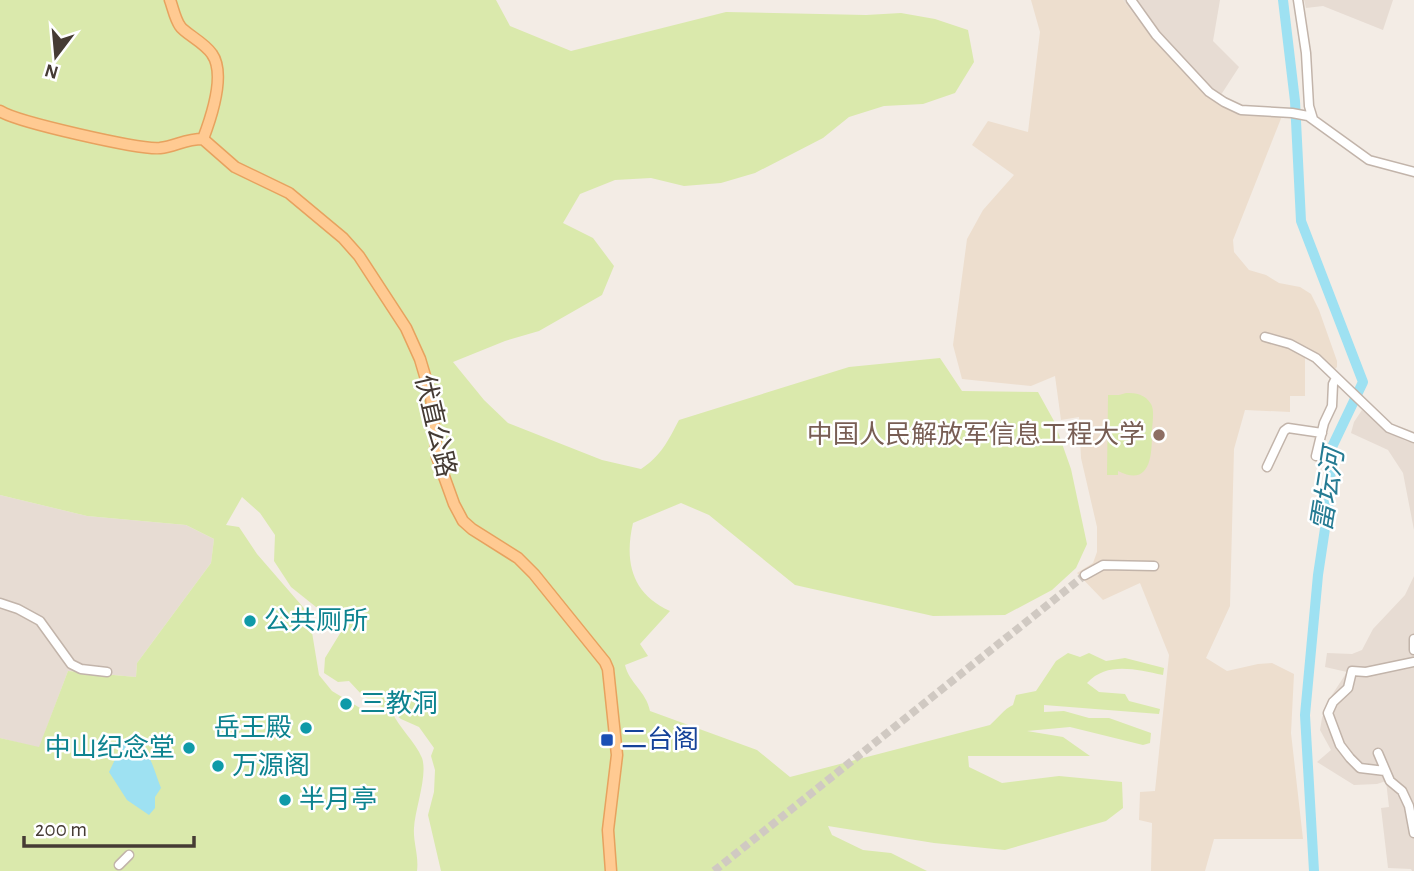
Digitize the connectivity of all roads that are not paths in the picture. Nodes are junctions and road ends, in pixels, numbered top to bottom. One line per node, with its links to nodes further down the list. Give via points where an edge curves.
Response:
1 (170, 0): 6 (main road, via 180,27 200,40 217,63 216,99)
2 (1131, 0): 5 (street, via 1156,35 1217,98 1241,110)
3 (1298, 0): 5 (street)
4 (0, 111): 6 (main road, via 44,125 159,148)
5 (1311, 118): 7 (street, via 1369,160)
6 (203, 139): 26 (main road, 伏直公路, via 235,167 289,193 359,256 406,328 419,359 431,396 438,457 463,521 526,566 605,662 617,755 608,830)
7 (1414, 172)
8 (1265, 337): 9 (street, via 1316,358)
9 (1336, 378): 10 (street); 11 (street, via 1389,428)
10 (1322, 433): 12 (street); 13 (street, via 1283,430)
11 (1414, 438)
12 (1316, 456)
13 (1267, 467)
14 (1154, 566): 15 (street, via 1102,565)
15 (1085, 575)
16 (0, 603): 20 (street, via 40,621 71,664)
17 (1413, 639): 18 (street)
18 (1414, 650)
19 (1414, 662): 22 (street, via 1352,671 1348,688 1328,713 1339,745 1360,768)
20 (107, 672)
21 (1378, 753): 22 (street)
22 (1385, 771): 23 (street, via 1406,799)
23 (1414, 833)
24 (129, 855): 25 (street)
25 (119, 865)
26 (611, 871)

